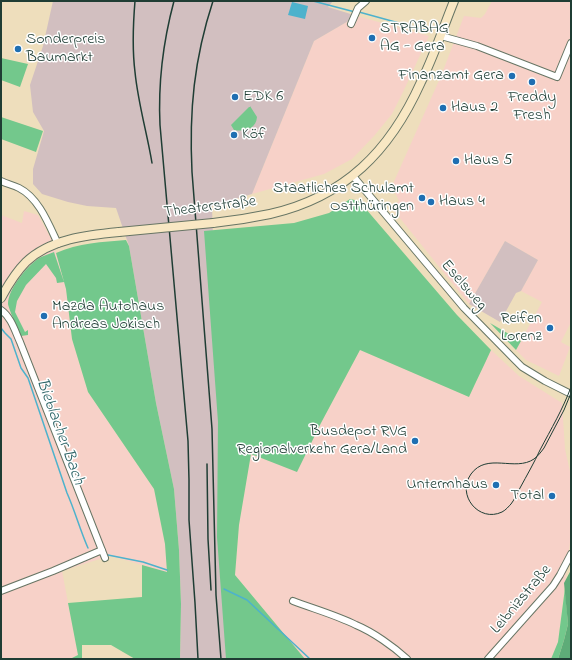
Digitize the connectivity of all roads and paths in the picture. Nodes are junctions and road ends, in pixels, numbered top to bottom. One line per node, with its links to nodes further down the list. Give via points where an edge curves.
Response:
1 (366, 1): 3 (street, via 358,8)
2 (454, 1): 4 (main road, Theaterstraße)
3 (351, 24)
4 (441, 36): 5 (street, via 477,46 557,77); 6 (main road, Theaterstraße, via 421,83 393,133 370,161)
5 (571, 43)
6 (353, 176): 8 (main road, Theaterstraße, bridge, via 306,203 271,214 242,220 88,235); 11 (street, Eselsweg, via 464,308 522,367 545,381)
7 (1, 182): 8 (street, via 20,188 30,195)
8 (58, 244): 9 (main road, Theaterstraße, via 34,255 26,262 13,277)
9 (1, 298)
10 (1, 310): 12 (street, via 9,318 20,342)
11 (571, 392)
12 (102, 550): 14 (street); 15 (street)
13 (571, 554): 18 (street, Leibnizstraße, via 553,586)
14 (105, 558)
15 (1, 592)
16 (292, 601): 17 (street, via 357,625 383,640)
17 (407, 659)
18 (488, 659)

